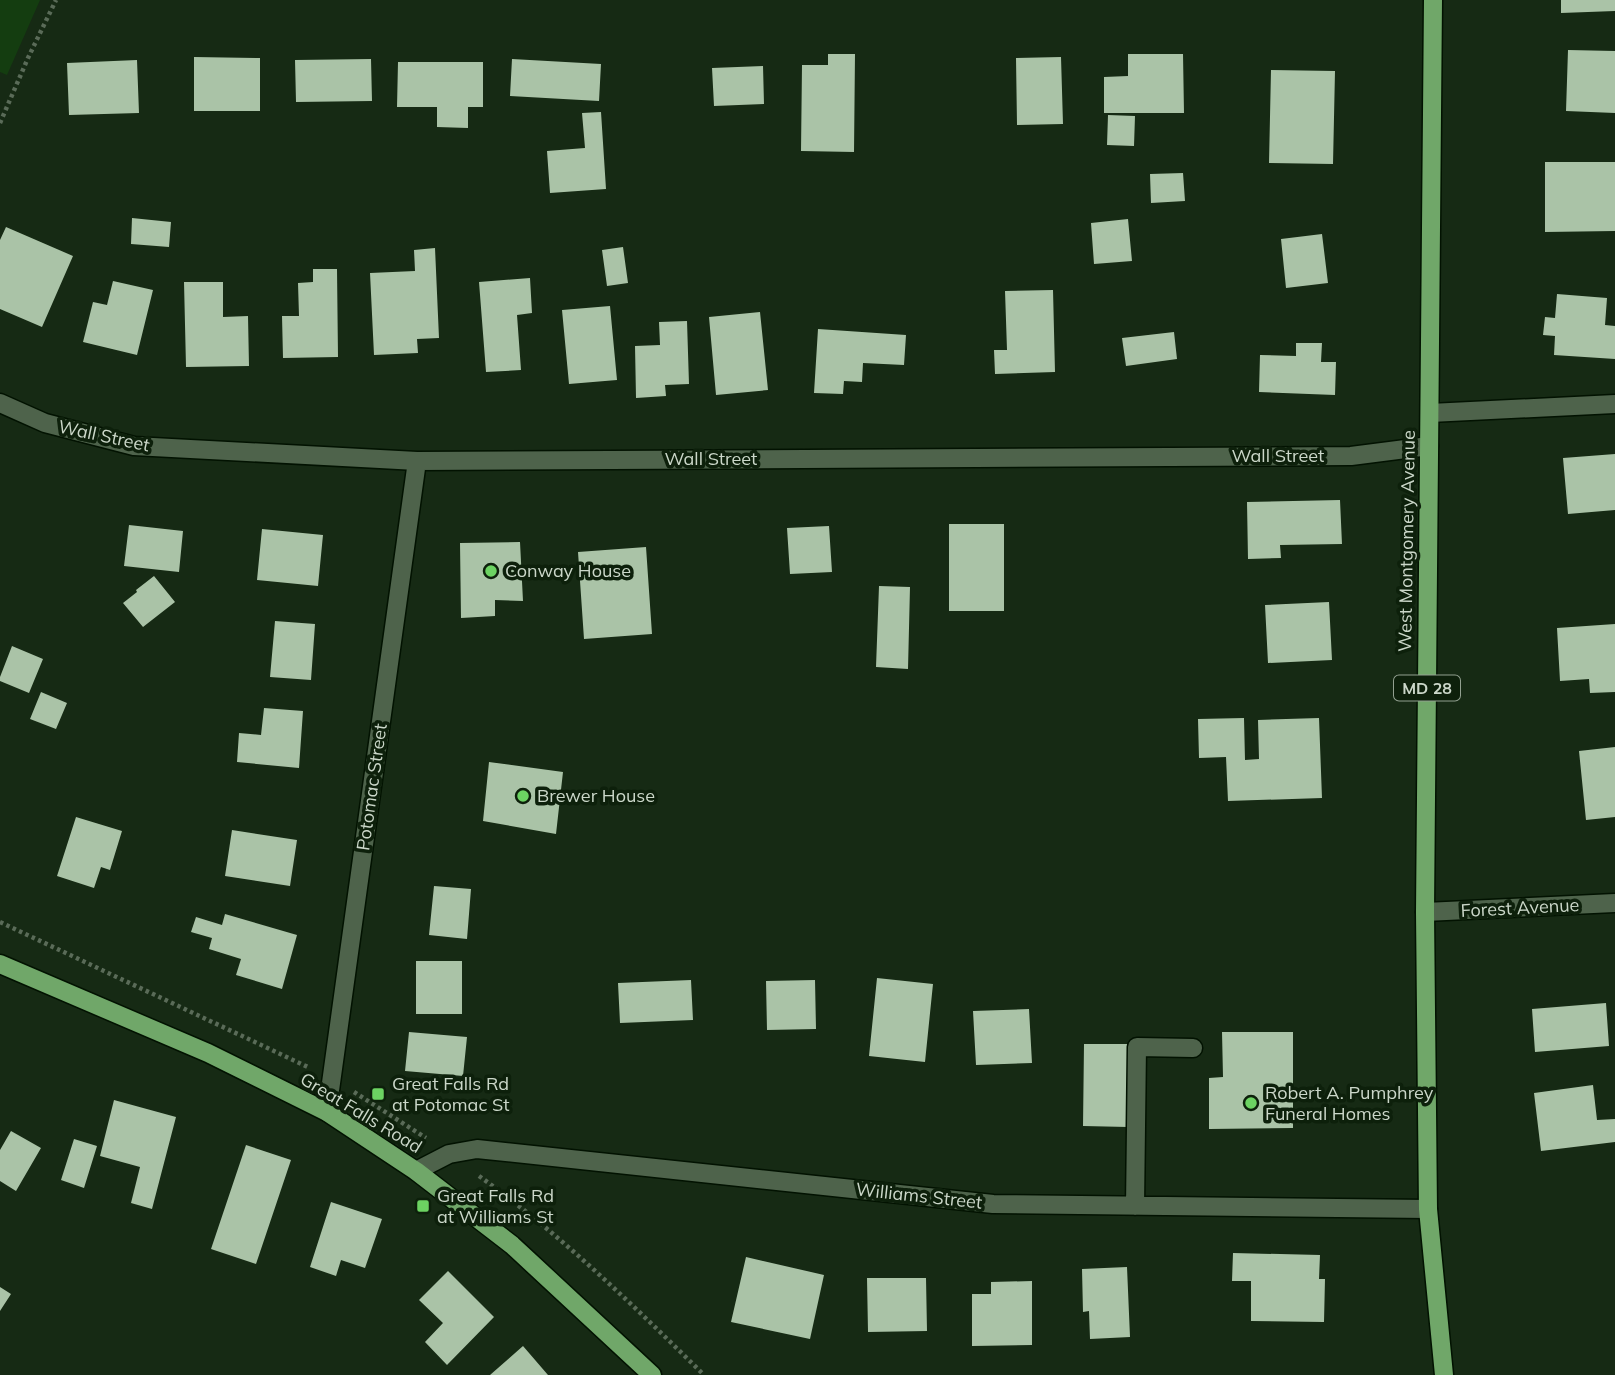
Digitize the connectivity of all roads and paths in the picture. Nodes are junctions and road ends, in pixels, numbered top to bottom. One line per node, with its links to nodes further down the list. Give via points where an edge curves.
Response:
1 (56, 0): 3 (path)
2 (1433, 0): 6 (main road, West Montgomery Avenue / MD 28)
3 (0, 123)
4 (0, 403): 8 (street, Wall Street, via 46,423 134,446)
5 (1615, 404): 6 (street)
6 (1430, 413): 7 (main road, West Montgomery Avenue / MD 28)
7 (1429, 446): 8 (street, Wall Street, via 1351,456); 10 (main road, West Montgomery Avenue / MD 28)
8 (417, 461): 13 (street, Potomac Street)
9 (1615, 903): 10 (street, Forest Avenue)
10 (1425, 912): 16 (main road, West Montgomery Avenue / MD 28)
11 (0, 964): 13 (main road, Great Falls Road, via 208,1053)
12 (1193, 1048): 15 (street, via 1138,1046)
13 (327, 1112): 14 (main road, Great Falls Road)
14 (416, 1171): 15 (street, Williams Street, via 449,1154 477,1149 993,1204); 17 (main road, Great Falls Road, via 512,1245)
15 (1135, 1206): 16 (street, Williams Street)
16 (1428, 1209): 18 (main road, West Montgomery Avenue / MD 28)
17 (652, 1375)
18 (1444, 1375)

